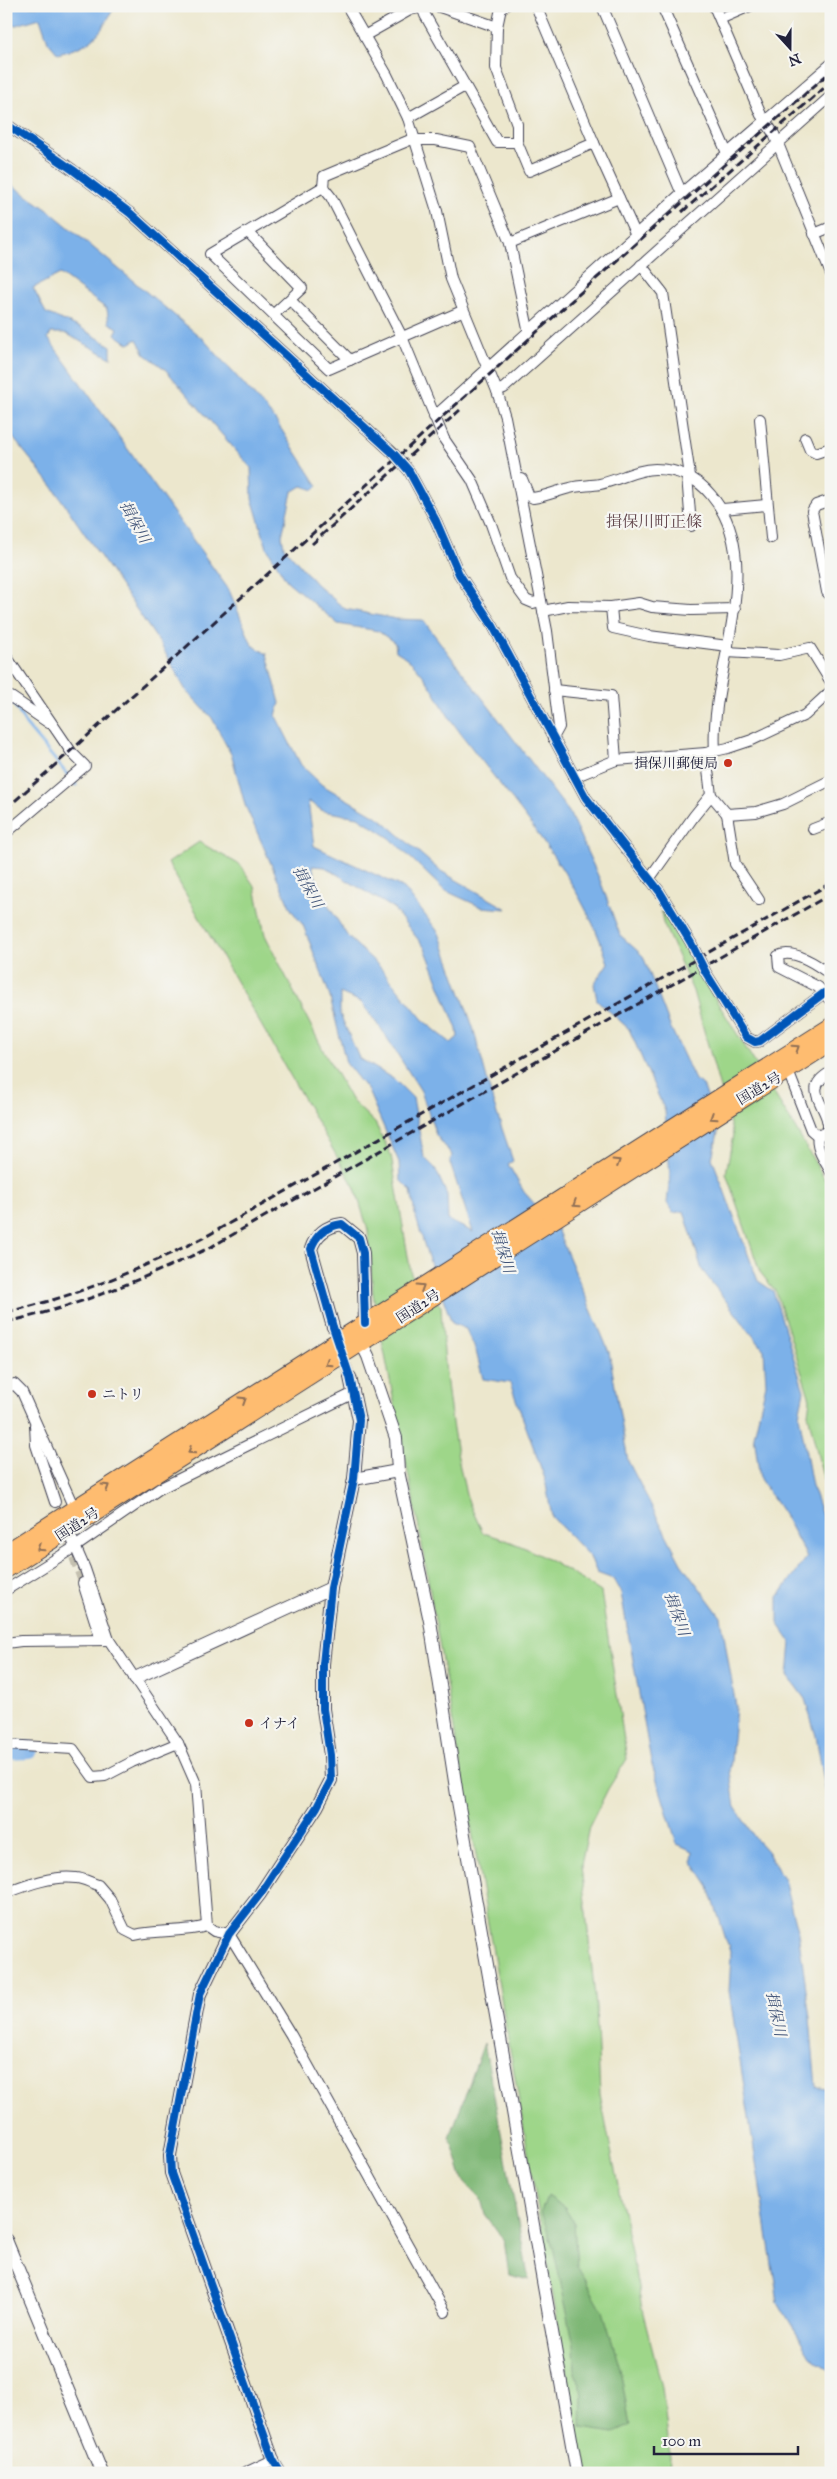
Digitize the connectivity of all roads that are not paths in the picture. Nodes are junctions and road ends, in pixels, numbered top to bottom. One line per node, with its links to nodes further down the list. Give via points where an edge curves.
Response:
1 (437, 6): 11 (street)
2 (505, 6): 11 (street, via 501,8)
3 (536, 6): 21 (street)
4 (602, 6): 25 (street, via 678,187)
5 (662, 6): 23 (street)
6 (714, 6): 10 (street)
7 (750, 6): 10 (street)
8 (350, 7): 12 (street)
9 (425, 7): 12 (street, via 410,10); 14 (street, via 424,15)
10 (720, 19): 17 (street)
11 (497, 27): 20 (street, via 496,68 517,124)
12 (364, 36): 16 (street)
13 (831, 64): 17 (street)
14 (465, 86): 16 (street); 20 (street, via 497,142)
15 (831, 96): 22 (street)
16 (408, 118): 19 (street)
17 (764, 120): 22 (street); 23 (street)
18 (6, 124): 64 (street, via 130,213 394,454 408,471 459,574 492,626)
19 (416, 140): 24 (street, via 324,176); 31 (street, via 436,140 470,147); 35 (street)
20 (517, 142): 21 (street, via 529,171)
21 (594, 143): 26 (street)
22 (777, 143): 29 (street); 32 (street)
23 (727, 153): 25 (street)
24 (323, 187): 28 (street); 38 (street)
25 (683, 192): 30 (street)
26 (619, 198): 30 (street); 31 (street)
27 (831, 227): 29 (street)
28 (248, 232): 34 (street, via 302,288); 36 (street, via 210,254)
29 (814, 234): 33 (street)
30 (636, 235): 37 (street)
31 (510, 244): 37 (street)
32 (641, 266): 41 (street); 47 (street, via 663,293)
33 (831, 274)
34 (290, 300): 36 (street); 39 (street)
35 (462, 311): 38 (street); 40 (street)
36 (274, 314): 39 (street, via 328,369)
37 (528, 330): 40 (street)
38 (402, 337): 39 (street); 42 (street)
39 (350, 360)
40 (488, 370): 41 (street); 42 (street)
41 (497, 391): 46 (street)
42 (434, 417): 54 (street, via 444,439 472,480 510,578 526,600)
43 (760, 419): 49 (street)
44 (806, 438): 45 (street, via 810,450 816,452)
45 (831, 448)
46 (516, 473): 47 (street, via 533,498 600,484 643,470); 54 (street)
47 (688, 475): 50 (street); 51 (street)
48 (831, 500): 53 (street, via 816,505 812,511 826,592)
49 (766, 505): 50 (street); 52 (street)
50 (723, 509): 56 (street, via 735,550)
51 (691, 526)
52 (770, 538)
53 (831, 596)
54 (542, 606): 55 (street); 60 (street)
55 (611, 607): 56 (street, via 638,603 691,610); 57 (street, via 613,628)
56 (735, 609): 57 (street)
57 (727, 649): 59 (street, via 779,655 810,648); 65 (street)
58 (6, 656): 63 (street)
59 (831, 682)
60 (554, 690): 64 (street, via 559,727); 66 (street, via 611,696)
61 (831, 691): 65 (street, via 796,720 752,740)
62 (6, 700): 63 (street, via 12,697)
63 (54, 726): 73 (street, via 85,766)
64 (553, 738): 67 (street)
65 (710, 752): 66 (street); 69 (street)
66 (616, 760): 67 (street)
67 (574, 777): 74 (street, via 586,798)
68 (831, 780): 70 (street, via 783,804 756,812)
69 (711, 795): 70 (street); 74 (street)
70 (727, 814): 75 (street, via 735,864)
71 (831, 822): 72 (street)
72 (813, 829)
73 (6, 832)
74 (649, 879): 77 (street, via 670,908 706,974 746,1036 755,1042)
75 (759, 900)
76 (831, 976): 77 (street, via 790,953 778,956 779,967 818,987)
77 (828, 997)
78 (831, 1026): 82 (highway, 国道2号, one-way to 78)
79 (831, 1043): 80 (highway, 国道2号)
80 (788, 1071): 82 (highway, 国道2号); 83 (street, via 811,1130)
81 (831, 1072): 83 (street, via 818,1081 816,1087 828,1122 828,1131)
82 (765, 1076): 85 (highway, 国道2号)
83 (818, 1136): 84 (street, via 816,1142)
84 (831, 1172)
85 (382, 1320): 86 (highway, 国道2号); 88 (highway, 国道2号)
86 (365, 1323): 87 (street, via 363,1254 359,1238 342,1224 333,1225 322,1232 311,1249); 96 (highway, 国道2号, one-way to 86)
87 (333, 1327)
88 (361, 1342): 93 (street, via 396,1438); 97 (highway, 国道2号, one-way to 97)
89 (350, 1376): 91 (street)
90 (6, 1388): 92 (street, via 14,1384 22,1392)
91 (354, 1393): 94 (street, via 359,1420); 98 (street, via 159,1488)
92 (35, 1419): 95 (street, via 36,1446); 96 (street)
93 (398, 1471): 94 (street); 118 (street, via 430,1621 458,1801)
94 (354, 1479): 102 (street)
95 (55, 1502)
96 (74, 1508): 99 (highway, 国道2号)
97 (68, 1530): 98 (street); 100 (highway, 国道2号, one-way to 100)
98 (75, 1547): 103 (street); 104 (street, via 85,1569)
99 (6, 1552)
100 (6, 1570)
101 (83, 1582): 104 (street)
102 (331, 1588): 106 (street); 111 (street, via 323,1664 323,1709 331,1780 260,1894)
103 (6, 1590)
104 (105, 1640): 105 (street); 106 (street)
105 (6, 1643)
106 (135, 1678): 107 (street)
107 (178, 1743): 108 (street, via 105,1776 93,1776 73,1750); 110 (street, via 196,1784)
108 (6, 1745)
109 (6, 1893): 110 (street, via 38,1881 77,1878 98,1885 110,1898 125,1930 135,1935 153,1930 190,1931)
110 (207, 1926): 111 (street, via 214,1932)
111 (229, 1934): 113 (street, via 291,2035); 114 (street, via 200,1994 170,2155 171,2173)
112 (6, 2240): 115 (street)
113 (445, 2312)
114 (273, 2460): 116 (street); 117 (street)
115 (102, 2473)
116 (245, 2473)
117 (281, 2473)
118 (577, 2473)

